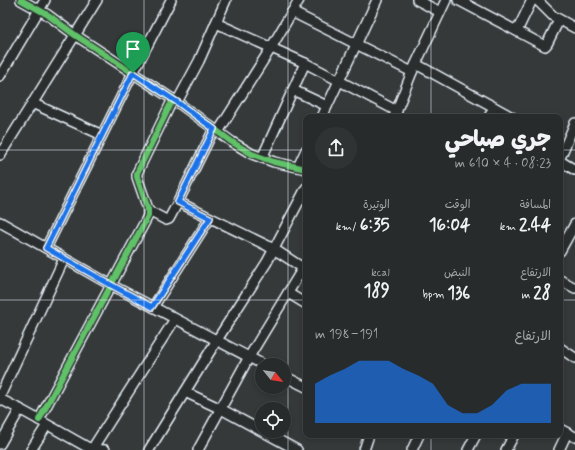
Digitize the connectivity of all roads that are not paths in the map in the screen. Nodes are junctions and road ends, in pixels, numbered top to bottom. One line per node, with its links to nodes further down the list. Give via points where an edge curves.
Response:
1 (21, 0): 13 (street)
2 (45, 0): 13 (street)
3 (97, 0): 20 (street)
4 (226, 0): 17 (street)
5 (299, 0): 14 (street)
6 (377, 0): 21 (street)
7 (417, 0): 15 (street)
8 (446, 0): 15 (street)
9 (458, 0): 19 (street)
10 (532, 0): 19 (street)
11 (537, 0): 16 (street)
12 (166, 2): 25 (street)
13 (39, 11): 20 (street); 26 (street)
14 (292, 12): 21 (street); 22 (street)
15 (440, 12): 24 (street)
16 (559, 20): 18 (street); 19 (street, via 545,46)
17 (216, 23): 22 (street); 29 (street, via 199,61)
18 (575, 28)
19 (517, 31)
20 (75, 35): 25 (street); 30 (street)
21 (356, 44): 24 (street); 27 (street)
22 (271, 48): 23 (street); 38 (street)
23 (305, 63): 27 (street); 28 (street)
24 (414, 68): 32 (street); 34 (street)
25 (133, 73): 29 (street); 39 (street)
26 (0, 76)
27 (338, 80): 31 (street); 34 (street)
28 (293, 90): 31 (street); 42 (street)
29 (175, 101): 38 (street); 48 (street, via 137,172)
30 (32, 103): 39 (street); 41 (street)
31 (327, 106): 33 (street)
32 (494, 106): 35 (street); 36 (street)
33 (323, 114)
34 (396, 114)
35 (490, 114)
36 (507, 114)
37 (575, 123): 40 (street)
38 (216, 130): 42 (street); 47 (street)
39 (102, 135): 53 (street)
40 (563, 144)
41 (0, 155)
42 (262, 158): 44 (street)
43 (563, 162): 45 (street)
44 (302, 168)
45 (575, 170)
46 (303, 194): 54 (street)
47 (178, 202): 48 (street, via 167,220); 49 (street)
48 (149, 211): 59 (street)
49 (210, 218): 54 (street); 63 (street)
50 (0, 222): 53 (street)
51 (575, 224): 52 (street)
52 (563, 246)
53 (46, 248): 55 (street)
54 (274, 250): 56 (street); 65 (street)
55 (64, 259): 59 (street); 73 (street)
56 (303, 265)
57 (303, 268): 61 (street)
58 (563, 282): 60 (street)
59 (111, 285): 63 (street); 76 (street)
60 (575, 288)
61 (288, 293): 62 (street); 67 (street)
62 (303, 302)
63 (152, 307): 64 (street)
64 (175, 319): 65 (street); 84 (street)
65 (217, 340): 67 (street); 72 (street)
66 (563, 350): 68 (street)
67 (249, 358): 69 (street); 75 (street)
68 (575, 358)
69 (255, 361)
70 (291, 380): 71 (street)
71 (303, 386)
72 (185, 392): 75 (street); 87 (street)
73 (0, 397): 74 (street)
74 (20, 409): 76 (street); 83 (street)
75 (221, 409): 88 (street); 89 (street)
76 (38, 420): 77 (street)
77 (47, 425): 84 (street); 85 (street)
78 (567, 433): 94 (street)
79 (368, 438): 90 (street)
80 (418, 438): 91 (street)
81 (474, 438): 92 (street)
82 (511, 438): 93 (street)
83 (0, 444)
84 (92, 449): 86 (street)
85 (31, 450)
86 (105, 450)
87 (149, 450)
88 (198, 450)
89 (297, 450)
90 (364, 450)
91 (412, 450)
92 (468, 450)
93 (506, 450)
94 (559, 450)

